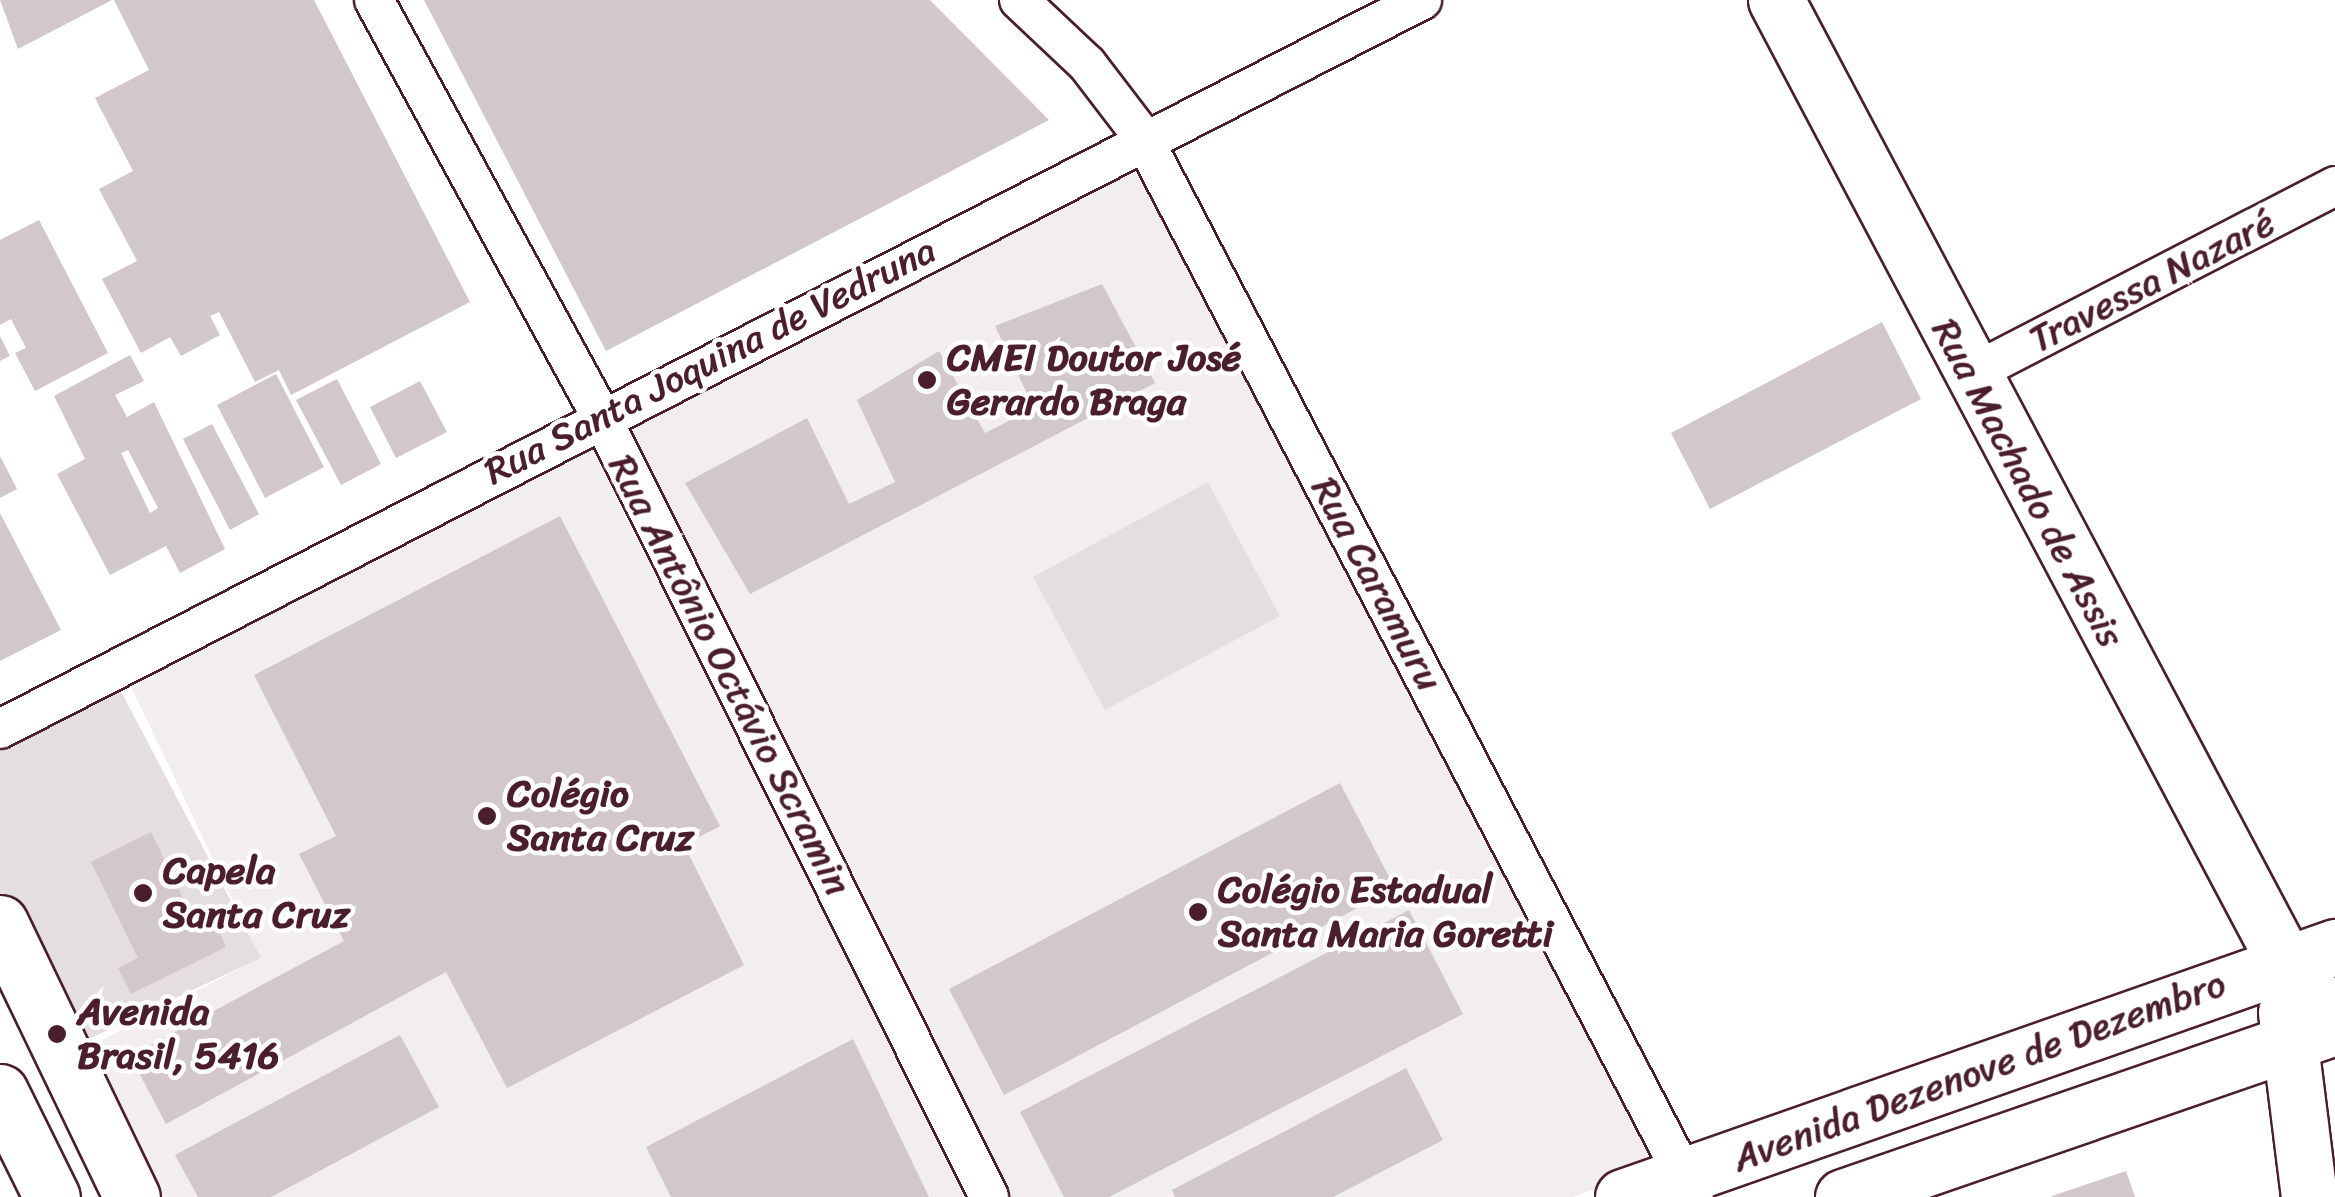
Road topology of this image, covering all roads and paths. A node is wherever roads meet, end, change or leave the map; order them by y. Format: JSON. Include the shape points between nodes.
{"nodes":[{"id":1,"x":374,"y":0,"type":"edge"},
{"id":2,"x":1019,"y":0,"type":"edge"},
{"id":3,"x":1422,"y":0,"type":"edge"},
{"id":4,"x":1776,"y":0,"type":"edge"},
{"id":5,"x":1142,"y":136,"type":"junction"},
{"id":6,"x":2335,"y":186,"type":"edge"},
{"id":7,"x":1969,"y":375,"type":"junction"},
{"id":8,"x":602,"y":418,"type":"junction"},
{"id":9,"x":0,"y":729,"type":"edge"},
{"id":10,"x":0,"y":922,"type":"edge"},
{"id":11,"x":2310,"y":954,"type":"edge"},
{"id":12,"x":2319,"y":1031,"type":"edge"},
{"id":13,"x":0,"y":1092,"type":"edge"},
{"id":14,"x":1690,"y":1186,"type":"edge"},
{"id":15,"x":52,"y":1197,"type":"edge"},
{"id":16,"x":132,"y":1197,"type":"edge"},
{"id":17,"x":989,"y":1197,"type":"edge"},
{"id":18,"x":1623,"y":1197,"type":"edge"},
{"id":19,"x":1843,"y":1197,"type":"edge"},
{"id":20,"x":2309,"y":1197,"type":"edge"}],
"edges":[{"from":1,"to":8,"type":"street","name":"Rua Antônio Octávio Scramin"},
{"from":2,"to":5,"type":"street","name":"Rua Caramuru"},
{"from":3,"to":5,"type":"street","name":"Rua Santa Joquina de Vedruna"},
{"from":4,"to":7,"type":"main road","name":"Rua Machado de Assis"},
{"from":5,"to":8,"type":"street","name":"Rua Santa Joquina de Vedruna"},
{"from":5,"to":14,"type":"street","name":"Rua Caramuru"},
{"from":6,"to":7,"type":"street","name":"Travessa Nazaré"},
{"from":7,"to":11,"type":"main road","name":"Rua Machado de Assis"},
{"from":8,"to":9,"type":"street","name":"Rua Santa Joquina de Vedruna"},
{"from":8,"to":17,"type":"street","name":"Rua Antônio Octávio Scramin"},
{"from":10,"to":16,"type":"main road"},
{"from":11,"to":12,"type":"main road"},
{"from":11,"to":14,"type":"main road","name":"Avenida Dezenove de Dezembro"},
{"from":12,"to":19,"type":"main road","name":"Avenida Dezenove de Dezembro"},
{"from":12,"to":20,"type":"main road"},
{"from":13,"to":15,"type":"main road"},
{"from":14,"to":18,"type":"main road","name":"Avenida Dezenove de Dezembro"}]}
